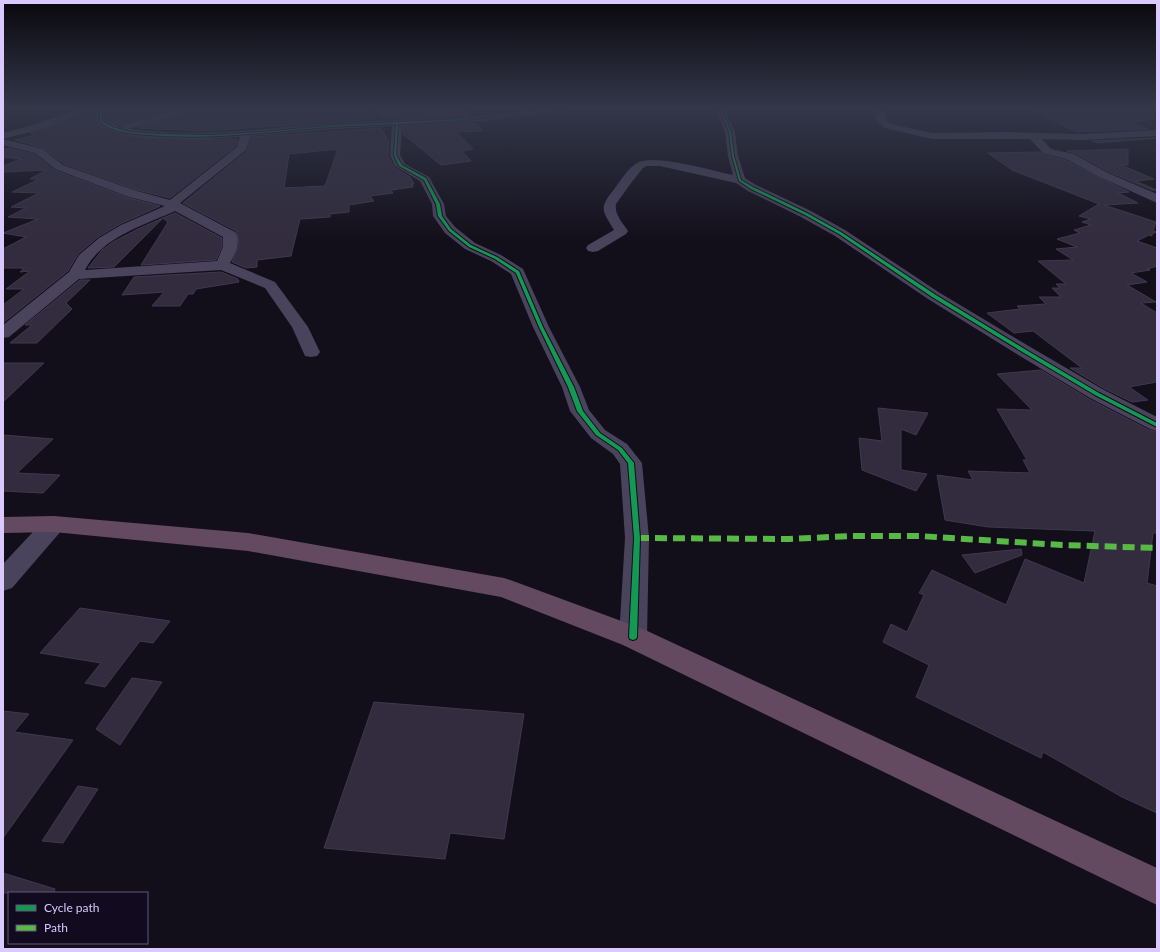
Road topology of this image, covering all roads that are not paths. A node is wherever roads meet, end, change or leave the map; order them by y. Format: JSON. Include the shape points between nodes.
{"nodes":[{"id":1,"x":41,"y":152,"type":"edge"},
{"id":2,"x":237,"y":152,"type":"edge"},
{"id":3,"x":395,"y":152,"type":"edge"},
{"id":4,"x":733,"y":152,"type":"edge"},
{"id":5,"x":1054,"y":152,"type":"edge"},
{"id":6,"x":740,"y":180,"type":"junction"},
{"id":7,"x":1157,"y":199,"type":"edge"},
{"id":8,"x":174,"y":205,"type":"junction"},
{"id":9,"x":593,"y":248,"type":"dead end"},
{"id":10,"x":222,"y":265,"type":"junction"},
{"id":11,"x":75,"y":275,"type":"junction"},
{"id":12,"x":3,"y":333,"type":"edge"},
{"id":13,"x":311,"y":352,"type":"dead end"},
{"id":14,"x":1157,"y":425,"type":"edge"},
{"id":15,"x":54,"y":524,"type":"junction"},
{"id":16,"x":3,"y":525,"type":"edge"},
{"id":17,"x":3,"y":581,"type":"edge"},
{"id":18,"x":633,"y":638,"type":"junction"},
{"id":19,"x":1157,"y":887,"type":"edge"}],
"edges":[{"from":1,"to":8,"type":"street","via":[[59,167],[134,194]]},
{"from":2,"to":8,"type":"street"},
{"from":3,"to":18,"type":"street","via":[[401,166],[425,179],[438,204],[440,216],[450,230],[470,246],[518,272],[580,411],[598,434],[620,449],[631,463],[637,538]]},
{"from":4,"to":6,"type":"street"},
{"from":5,"to":7,"type":"street","via":[[1070,156]]},
{"from":6,"to":9,"type":"street","via":[[660,163],[645,163],[612,199],[609,206],[611,215],[621,231]]},
{"from":6,"to":14,"type":"street","via":[[840,233],[934,296],[1026,352],[1097,394]]},
{"from":8,"to":10,"type":"street","via":[[230,235],[230,249]]},
{"from":8,"to":11,"type":"street","via":[[126,228],[104,242],[84,258]]},
{"from":10,"to":11,"type":"street"},
{"from":10,"to":13,"type":"street","via":[[270,285],[300,326]]},
{"from":11,"to":12,"type":"street"},
{"from":15,"to":16,"type":"highway"},
{"from":15,"to":17,"type":"street"},
{"from":15,"to":18,"type":"highway","via":[[248,542],[504,588]]},
{"from":18,"to":19,"type":"highway"}]}
